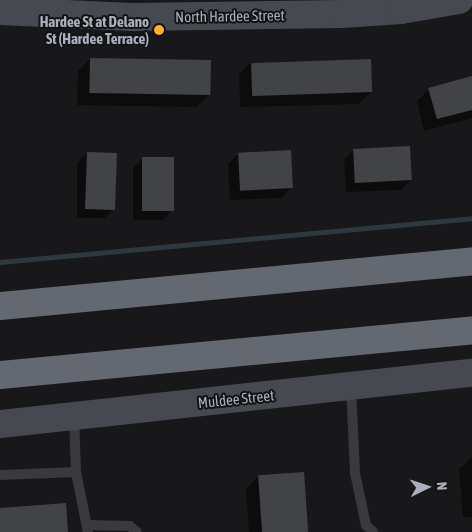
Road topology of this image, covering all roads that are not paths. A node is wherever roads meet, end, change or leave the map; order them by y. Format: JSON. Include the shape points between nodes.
{"nodes":[{"id":1,"x":459,"y":0,"type":"edge"},
{"id":2,"x":0,"y":11,"type":"edge"},
{"id":3,"x":472,"y":262,"type":"edge"},
{"id":4,"x":0,"y":306,"type":"edge"},
{"id":5,"x":472,"y":330,"type":"edge"},
{"id":6,"x":472,"y":374,"type":"edge"},
{"id":7,"x":0,"y":375,"type":"edge"},
{"id":8,"x":351,"y":386,"type":"junction"},
{"id":9,"x":74,"y":416,"type":"junction"},
{"id":10,"x":0,"y":424,"type":"edge"},
{"id":11,"x":76,"y":472,"type":"junction"},
{"id":12,"x":0,"y":475,"type":"edge"},
{"id":13,"x":88,"y":528,"type":"edge"},
{"id":14,"x":137,"y":532,"type":"edge"},
{"id":15,"x":373,"y":532,"type":"edge"}],
"edges":[{"from":1,"to":2,"type":"street","name":"North Hardee Street","via":[[401,10],[332,14],[133,17]]},
{"from":3,"to":4,"type":"highway"},
{"from":5,"to":7,"type":"highway"},
{"from":6,"to":8,"type":"street","name":"Muldee Street"},
{"from":8,"to":9,"type":"street","name":"Muldee Street"},
{"from":8,"to":15,"type":"lane","via":[[355,473],[366,525]]},
{"from":9,"to":10,"type":"street","name":"Muldee Street"},
{"from":9,"to":11,"type":"lane"},
{"from":11,"to":12,"type":"lane"},
{"from":11,"to":13,"type":"lane"},
{"from":13,"to":14,"type":"lane","via":[[130,526]]}]}
